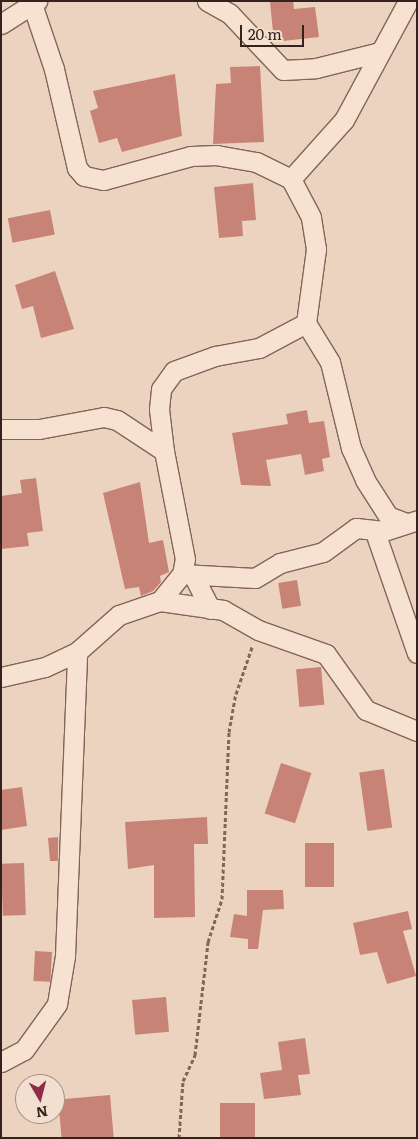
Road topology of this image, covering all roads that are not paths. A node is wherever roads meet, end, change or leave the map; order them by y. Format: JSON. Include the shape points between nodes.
{"nodes":[{"id":1,"x":207,"y":1,"type":"edge"},
{"id":2,"x":408,"y":1,"type":"edge"},
{"id":3,"x":34,"y":3,"type":"edge"},
{"id":4,"x":1,"y":24,"type":"edge"},
{"id":5,"x":380,"y":52,"type":"junction"},
{"id":6,"x":291,"y":179,"type":"junction"},
{"id":7,"x":306,"y":323,"type":"junction"},
{"id":8,"x":1,"y":429,"type":"edge"},
{"id":9,"x":164,"y":451,"type":"junction"},
{"id":10,"x":411,"y":522,"type":"edge"},
{"id":11,"x":375,"y":532,"type":"junction"},
{"id":12,"x":187,"y":574,"type":"junction"},
{"id":13,"x":160,"y":602,"type":"junction"},
{"id":14,"x":210,"y":609,"type":"junction"},
{"id":15,"x":77,"y":652,"type":"junction"},
{"id":16,"x":417,"y":653,"type":"edge"},
{"id":17,"x":1,"y":677,"type":"edge"},
{"id":18,"x":417,"y":731,"type":"edge"},
{"id":19,"x":1,"y":1062,"type":"edge"}],
"edges":[{"from":1,"to":5,"type":"street","via":[[230,14],[283,70],[316,68],[342,58]]},
{"from":2,"to":5,"type":"street"},
{"from":3,"to":4,"type":"street"},
{"from":3,"to":6,"type":"street","via":[[54,68],[77,168],[84,176],[103,180],[166,161],[217,155],[256,162]]},
{"from":5,"to":6,"type":"street","via":[[344,120]]},
{"from":6,"to":7,"type":"street","via":[[311,217],[316,249]]},
{"from":7,"to":9,"type":"street","via":[[260,348],[215,356],[166,378],[159,409]]},
{"from":7,"to":10,"type":"street","via":[[330,362],[351,448],[365,480],[388,516]]},
{"from":8,"to":9,"type":"street","via":[[39,429],[104,417],[117,420]]},
{"from":9,"to":12,"type":"street"},
{"from":10,"to":11,"type":"street"},
{"from":11,"to":12,"type":"street","via":[[356,528],[323,552],[280,563],[256,578]]},
{"from":11,"to":16,"type":"street"},
{"from":12,"to":13,"type":"street"},
{"from":12,"to":14,"type":"street"},
{"from":13,"to":14,"type":"street"},
{"from":13,"to":15,"type":"street","via":[[119,615]]},
{"from":14,"to":18,"type":"street","via":[[223,610],[258,630],[326,654],[366,710]]},
{"from":15,"to":17,"type":"street","via":[[45,667]]},
{"from":15,"to":19,"type":"street","via":[[65,956],[57,1004],[24,1050]]}]}
